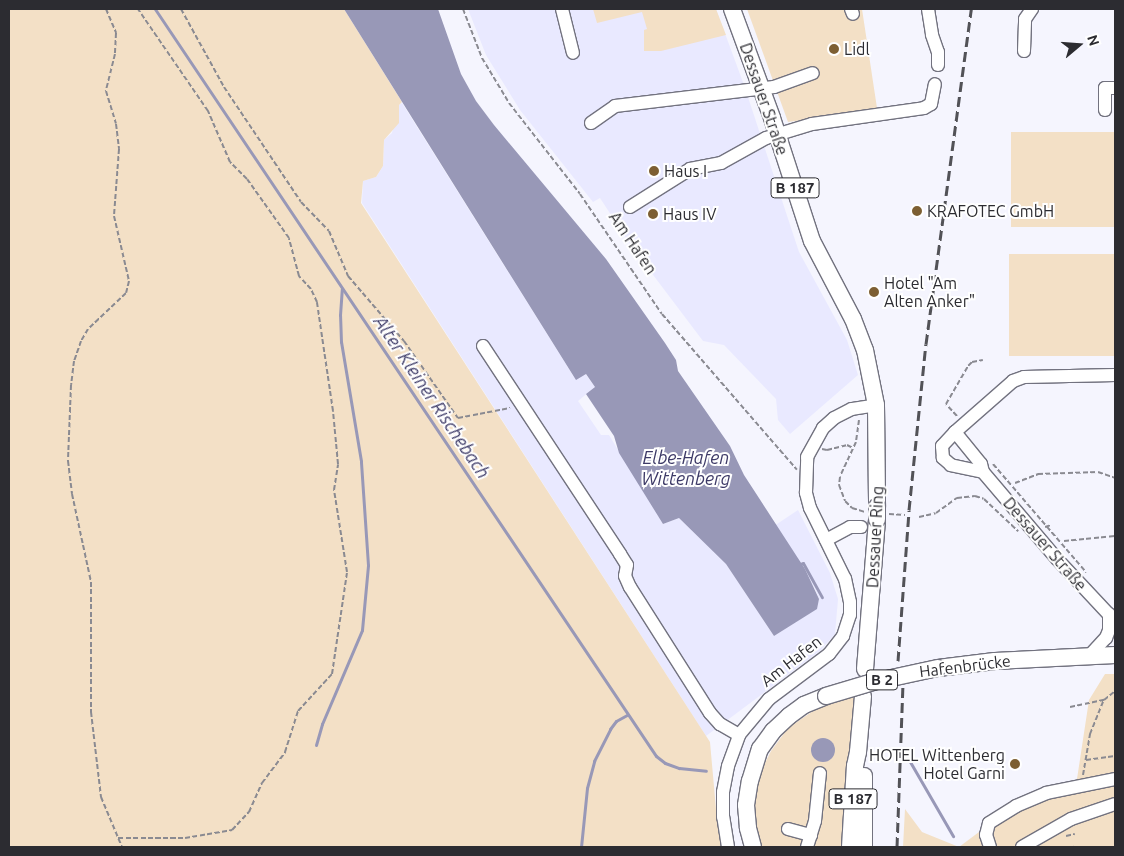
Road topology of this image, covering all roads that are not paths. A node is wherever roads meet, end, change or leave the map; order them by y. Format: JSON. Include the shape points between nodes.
{"nodes":[{"id":1,"x":562,"y":9,"type":"edge"},
{"id":2,"x":732,"y":9,"type":"edge"},
{"id":3,"x":928,"y":9,"type":"edge"},
{"id":4,"x":1032,"y":9,"type":"edge"},
{"id":5,"x":1024,"y":52,"type":"dead end"},
{"id":6,"x":573,"y":53,"type":"dead end"},
{"id":7,"x":938,"y":65,"type":"dead end"},
{"id":8,"x":813,"y":73,"type":"dead end"},
{"id":9,"x":935,"y":84,"type":"dead end"},
{"id":10,"x":762,"y":88,"type":"junction"},
{"id":11,"x":1115,"y":88,"type":"edge"},
{"id":12,"x":1105,"y":110,"type":"dead end"},
{"id":13,"x":591,"y":123,"type":"dead end"},
{"id":14,"x":778,"y":134,"type":"junction"},
{"id":15,"x":630,"y":207,"type":"dead end"},
{"id":16,"x":483,"y":346,"type":"dead end"},
{"id":17,"x":1115,"y":375,"type":"edge"},
{"id":18,"x":876,"y":405,"type":"junction"},
{"id":19,"x":959,"y":428,"type":"junction"},
{"id":20,"x":987,"y":467,"type":"junction"},
{"id":21,"x":861,"y":527,"type":"dead end"},
{"id":22,"x":826,"y":540,"type":"junction"},
{"id":23,"x":1112,"y":618,"type":"edge"},
{"id":24,"x":1115,"y":655,"type":"edge"},
{"id":25,"x":1089,"y":656,"type":"junction"},
{"id":26,"x":866,"y":668,"type":"dead end"},
{"id":27,"x":863,"y":696,"type":"dead end"},
{"id":28,"x":739,"y":735,"type":"junction"},
{"id":29,"x":858,"y":752,"type":"junction"},
{"id":30,"x":820,"y":774,"type":"dead end"},
{"id":31,"x":1115,"y":779,"type":"edge"},
{"id":32,"x":1115,"y":804,"type":"edge"},
{"id":33,"x":788,"y":829,"type":"dead end"},
{"id":34,"x":809,"y":841,"type":"edge"},
{"id":35,"x":728,"y":847,"type":"edge"},
{"id":36,"x":753,"y":847,"type":"edge"},
{"id":37,"x":850,"y":847,"type":"edge"},
{"id":38,"x":864,"y":847,"type":"edge"},
{"id":39,"x":990,"y":847,"type":"edge"},
{"id":40,"x":1022,"y":847,"type":"edge"}],
"edges":[{"from":1,"to":6,"type":"street"},
{"from":2,"to":10,"type":"main road","name":"Dessauer Straße","number":"B 187"},
{"from":3,"to":7,"type":"street"},
{"from":4,"to":5,"type":"street","via":[[1025,19]]},
{"from":8,"to":10,"type":"street"},
{"from":9,"to":14,"type":"street","via":[[932,104],[924,108],[812,124]]},
{"from":10,"to":13,"type":"street","via":[[616,106]]},
{"from":10,"to":14,"type":"main road","name":"Dessauer Straße","number":"B 187"},
{"from":11,"to":12,"type":"street","via":[[1105,88]]},
{"from":14,"to":15,"type":"street","via":[[760,140],[721,164],[690,169]]},
{"from":14,"to":18,"type":"main road","name":"Dessauer Straße","number":"B 187","via":[[812,241],[858,328]]},
{"from":16,"to":28,"type":"street","via":[[627,565],[625,576],[630,588],[710,713],[720,724]]},
{"from":17,"to":19,"type":"street","via":[[1024,377],[1013,381]]},
{"from":18,"to":22,"type":"street","name":"Am Hafen","via":[[840,414],[824,428],[807,457],[805,471],[810,508]]},
{"from":18,"to":26,"type":"main road","name":"Dessauer Ring","number":"B 187","via":[[878,513]]},
{"from":19,"to":20,"type":"street","name":"Dessauer Straße","via":[[981,464]]},
{"from":19,"to":20,"type":"street","via":[[942,446],[943,458],[951,465]]},
{"from":20,"to":23,"type":"street","name":"Dessauer Straße"},
{"from":21,"to":22,"type":"street","via":[[850,527]]},
{"from":22,"to":28,"type":"street","name":"Am Hafen","via":[[848,590],[847,626],[829,654],[769,698]]},
{"from":23,"to":25,"type":"street","name":"Dessauer Straße","via":[[1106,638]]},
{"from":24,"to":25,"type":"main road","name":"Hafenbrücke","number":"B 2"},
{"from":25,"to":36,"type":"main road","name":"Hafenbrücke","number":"B 2","bridge":true,"via":[[938,668],[873,682],[804,705],[773,731],[760,749],[746,804]]},
{"from":27,"to":29,"type":"main road","number":"B 187"},
{"from":28,"to":35,"type":"street","name":"Am Hafen","via":[[723,792]]},
{"from":29,"to":37,"type":"main road","number":"B 187"},
{"from":29,"to":38,"type":"main road","number":"B 187","via":[[864,769]]},
{"from":30,"to":34,"type":"street"},
{"from":31,"to":39,"type":"street","via":[[1086,782],[1046,793],[993,820],[986,835]]},
{"from":32,"to":40,"type":"street","via":[[1071,819]]},
{"from":33,"to":34,"type":"street"}]}
